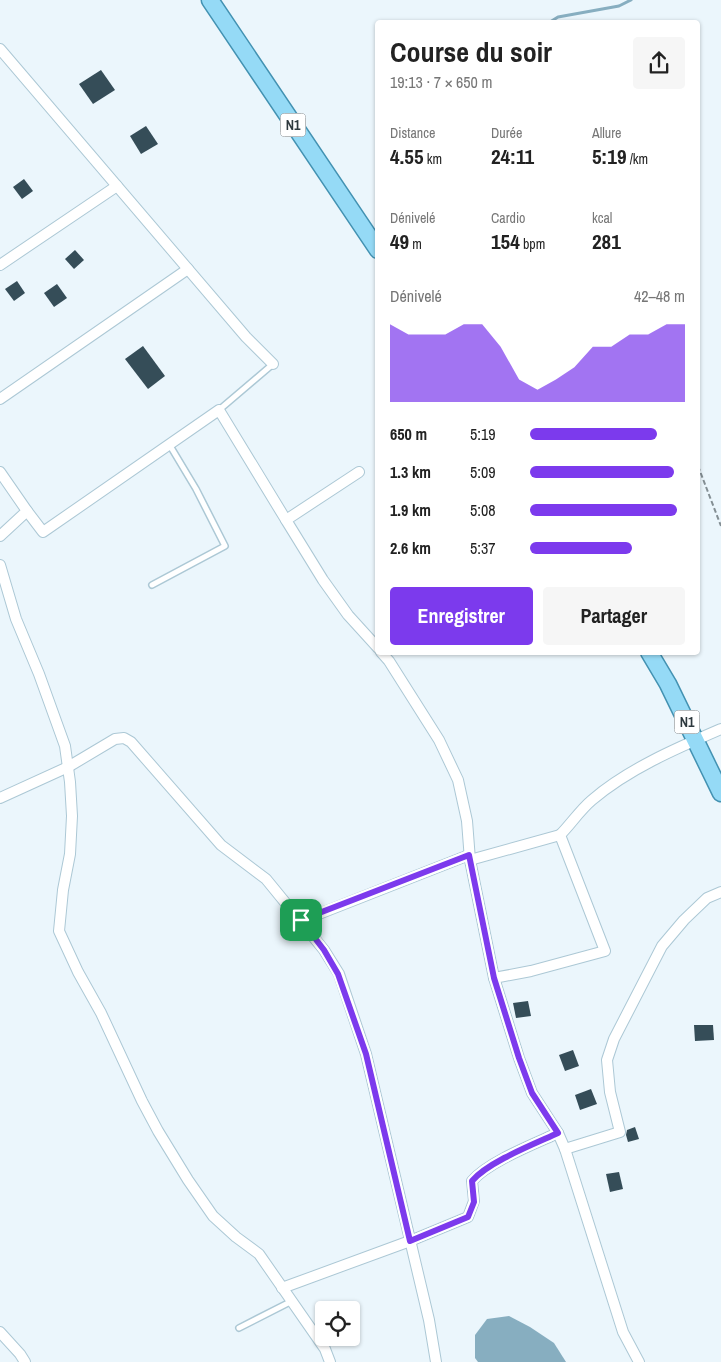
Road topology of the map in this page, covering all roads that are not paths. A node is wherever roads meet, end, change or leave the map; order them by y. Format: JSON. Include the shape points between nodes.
{"nodes":[{"id":1,"x":210,"y":0,"type":"edge"},
{"id":2,"x":219,"y":0,"type":"edge"},
{"id":3,"x":0,"y":49,"type":"edge"},
{"id":4,"x":117,"y":186,"type":"junction"},
{"id":5,"x":374,"y":232,"type":"edge"},
{"id":6,"x":0,"y":265,"type":"edge"},
{"id":7,"x":188,"y":269,"type":"junction"},
{"id":8,"x":272,"y":364,"type":"joint"},
{"id":9,"x":0,"y":400,"type":"edge"},
{"id":10,"x":219,"y":410,"type":"junction"},
{"id":11,"x":169,"y":444,"type":"junction"},
{"id":12,"x":0,"y":472,"type":"edge"},
{"id":13,"x":360,"y":472,"type":"dead end"},
{"id":14,"x":27,"y":510,"type":"junction"},
{"id":15,"x":286,"y":520,"type":"junction"},
{"id":16,"x":0,"y":536,"type":"edge"},
{"id":17,"x":0,"y":564,"type":"edge"},
{"id":18,"x":152,"y":585,"type":"dead end"},
{"id":19,"x":375,"y":645,"type":"edge"},
{"id":20,"x":383,"y":655,"type":"edge"},
{"id":21,"x":651,"y":655,"type":"edge"},
{"id":22,"x":660,"y":655,"type":"edge"},
{"id":23,"x":721,"y":730,"type":"edge"},
{"id":24,"x":700,"y":738,"type":"junction"},
{"id":25,"x":68,"y":767,"type":"junction"},
{"id":26,"x":721,"y":769,"type":"edge"},
{"id":27,"x":721,"y":793,"type":"edge"},
{"id":28,"x":0,"y":798,"type":"edge"},
{"id":29,"x":560,"y":835,"type":"junction"},
{"id":30,"x":469,"y":858,"type":"junction"},
{"id":31,"x":721,"y":892,"type":"edge"},
{"id":32,"x":301,"y":920,"type":"junction"},
{"id":33,"x":494,"y":978,"type":"junction"},
{"id":34,"x":558,"y":1133,"type":"junction"},
{"id":35,"x":565,"y":1149,"type":"junction"},
{"id":36,"x":410,"y":1241,"type":"junction"},
{"id":37,"x":282,"y":1288,"type":"junction"},
{"id":38,"x":292,"y":1301,"type":"junction"},
{"id":39,"x":240,"y":1328,"type":"dead end"},
{"id":40,"x":0,"y":1332,"type":"edge"},
{"id":41,"x":25,"y":1362,"type":"edge"},
{"id":42,"x":330,"y":1362,"type":"edge"},
{"id":43,"x":436,"y":1362,"type":"edge"},
{"id":44,"x":639,"y":1362,"type":"edge"}],
"edges":[{"from":1,"to":5,"type":"main road","number":"N1"},
{"from":2,"to":5,"type":"main road","number":"N1"},
{"from":3,"to":4,"type":"street"},
{"from":4,"to":6,"type":"street"},
{"from":4,"to":7,"type":"street"},
{"from":7,"to":8,"type":"street"},
{"from":7,"to":9,"type":"street"},
{"from":8,"to":10,"type":"lane"},
{"from":10,"to":11,"type":"street"},
{"from":10,"to":15,"type":"street"},
{"from":11,"to":14,"type":"street","via":[[43,532]]},
{"from":11,"to":18,"type":"lane","via":[[225,546]]},
{"from":12,"to":14,"type":"street"},
{"from":13,"to":15,"type":"street"},
{"from":14,"to":16,"type":"street"},
{"from":15,"to":19,"type":"street","via":[[323,580]]},
{"from":17,"to":25,"type":"street","via":[[16,619],[65,746]]},
{"from":20,"to":30,"type":"street","via":[[439,740],[458,780],[467,821]]},
{"from":21,"to":24,"type":"main road","number":"N1"},
{"from":22,"to":24,"type":"main road","number":"N1","via":[[675,680]]},
{"from":23,"to":24,"type":"street"},
{"from":24,"to":26,"type":"main road","number":"N1"},
{"from":24,"to":27,"type":"main road","number":"N1"},
{"from":24,"to":29,"type":"street","via":[[631,772],[591,801]]},
{"from":25,"to":28,"type":"street"},
{"from":25,"to":32,"type":"street","via":[[115,739],[124,738],[131,742],[221,845],[266,879]]},
{"from":25,"to":37,"type":"street","via":[[72,816],[70,854],[59,931],[146,1109],[188,1180],[213,1216],[259,1254]]},
{"from":29,"to":30,"type":"street"},
{"from":29,"to":33,"type":"street","via":[[605,951]]},
{"from":30,"to":32,"type":"street"},
{"from":30,"to":33,"type":"street"},
{"from":31,"to":35,"type":"street","via":[[707,898],[662,946],[614,1039],[608,1068],[620,1132]]},
{"from":32,"to":36,"type":"street","via":[[338,974],[366,1054]]},
{"from":33,"to":34,"type":"street","via":[[532,1093]]},
{"from":34,"to":35,"type":"street"},
{"from":34,"to":36,"type":"street","via":[[479,1173],[472,1181],[474,1202],[468,1217]]},
{"from":35,"to":44,"type":"street","via":[[623,1332]]},
{"from":36,"to":37,"type":"street"},
{"from":36,"to":43,"type":"street"},
{"from":37,"to":38,"type":"street"},
{"from":38,"to":39,"type":"lane"},
{"from":38,"to":42,"type":"street","via":[[325,1349]]},
{"from":40,"to":41,"type":"street"}]}
